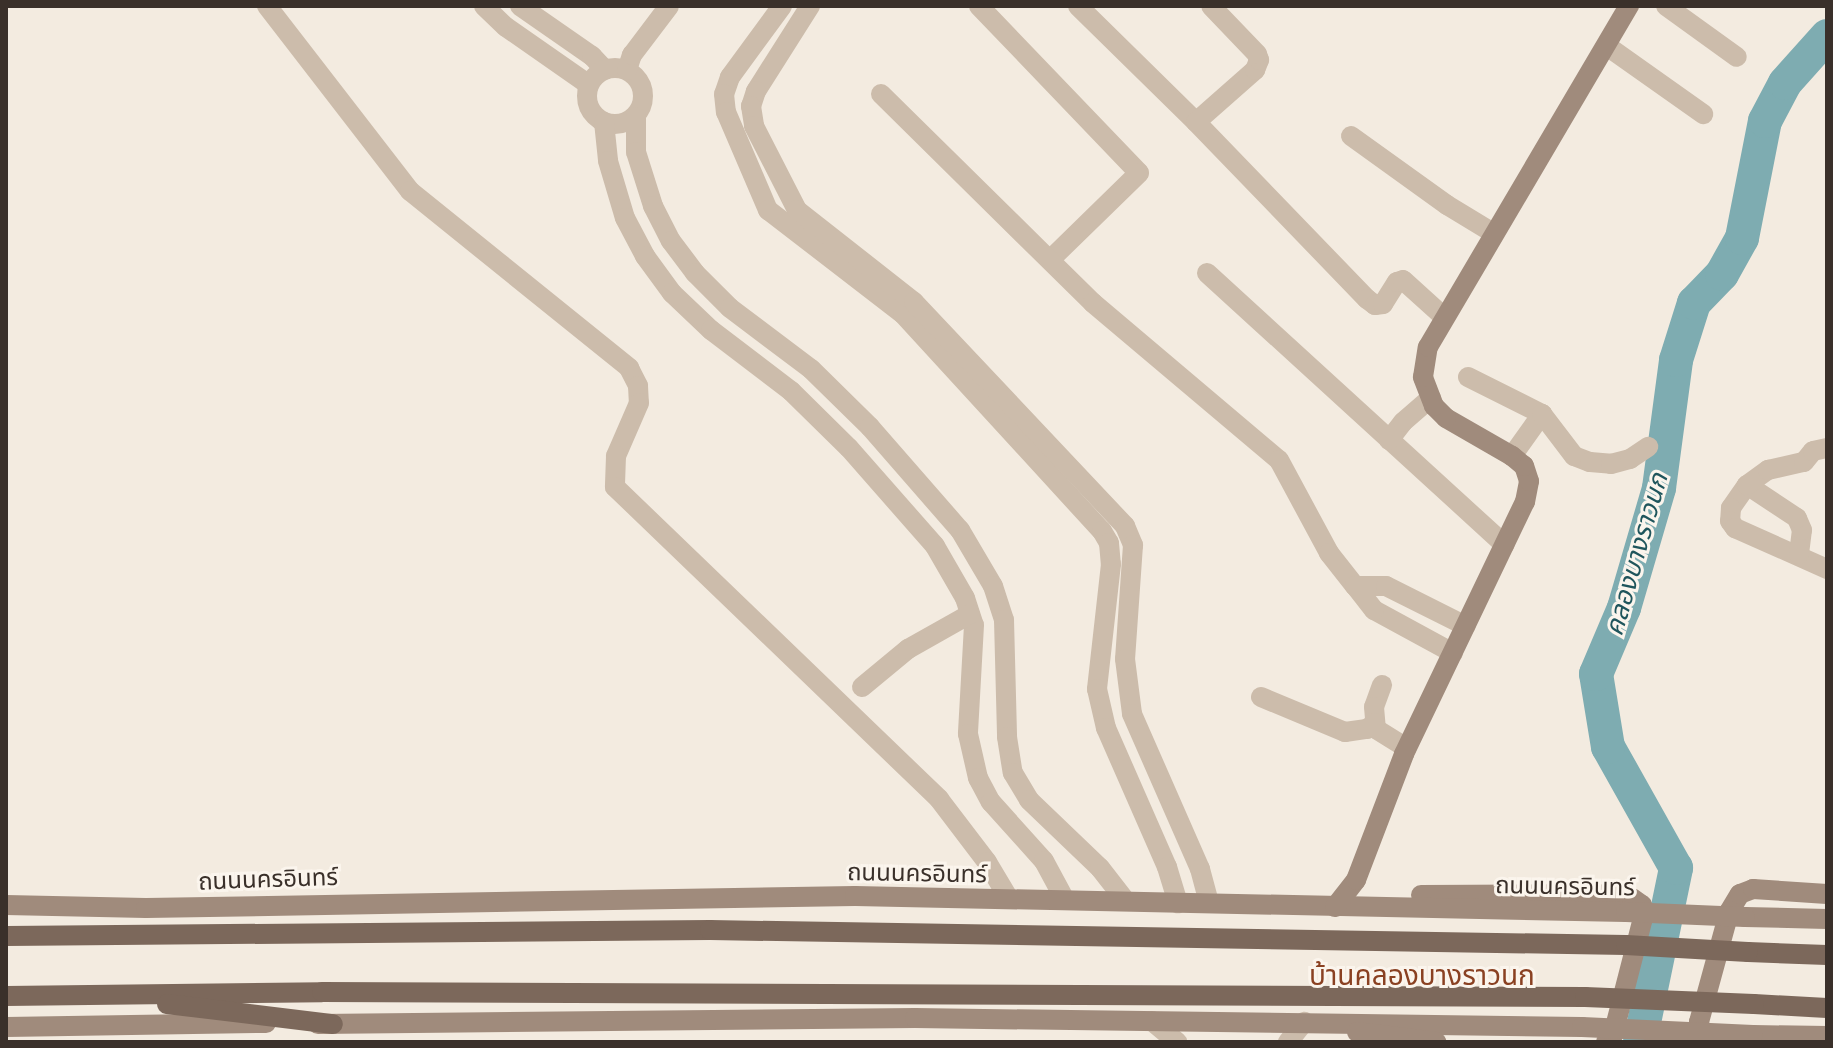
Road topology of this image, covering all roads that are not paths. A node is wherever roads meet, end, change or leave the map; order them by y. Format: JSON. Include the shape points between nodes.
{"nodes":[{"id":1,"x":267,"y":6,"type":"edge"},
{"id":2,"x":484,"y":6,"type":"edge"},
{"id":3,"x":520,"y":6,"type":"edge"},
{"id":4,"x":669,"y":6,"type":"edge"},
{"id":5,"x":782,"y":6,"type":"edge"},
{"id":6,"x":810,"y":6,"type":"edge"},
{"id":7,"x":979,"y":6,"type":"edge"},
{"id":8,"x":1078,"y":6,"type":"edge"},
{"id":9,"x":1211,"y":6,"type":"edge"},
{"id":10,"x":1629,"y":6,"type":"edge"},
{"id":11,"x":1666,"y":6,"type":"edge"},
{"id":12,"x":766,"y":27,"type":"junction"},
{"id":13,"x":784,"y":43,"type":"junction"},
{"id":14,"x":1607,"y":46,"type":"junction"},
{"id":15,"x":1737,"y":57,"type":"dead end"},
{"id":16,"x":605,"y":70,"type":"junction"},
{"id":17,"x":627,"y":70,"type":"junction"},
{"id":18,"x":589,"y":85,"type":"junction"},
{"id":19,"x":881,"y":94,"type":"dead end"},
{"id":20,"x":1703,"y":114,"type":"dead end"},
{"id":21,"x":636,"y":117,"type":"junction"},
{"id":22,"x":604,"y":122,"type":"junction"},
{"id":23,"x":1196,"y":122,"type":"junction"},
{"id":24,"x":1351,"y":136,"type":"dead end"},
{"id":25,"x":1493,"y":233,"type":"junction"},
{"id":26,"x":1050,"y":260,"type":"junction"},
{"id":27,"x":862,"y":269,"type":"junction"},
{"id":28,"x":695,"y":273,"type":"junction"},
{"id":29,"x":1207,"y":273,"type":"dead end"},
{"id":30,"x":672,"y":293,"type":"junction"},
{"id":31,"x":1444,"y":317,"type":"junction"},
{"id":32,"x":1468,"y":377,"type":"dead end"},
{"id":33,"x":1431,"y":398,"type":"junction"},
{"id":34,"x":1542,"y":414,"type":"junction"},
{"id":35,"x":1389,"y":440,"type":"junction"},
{"id":36,"x":1648,"y":447,"type":"dead end"},
{"id":37,"x":1827,"y":448,"type":"edge"},
{"id":38,"x":1512,"y":456,"type":"junction"},
{"id":39,"x":1747,"y":485,"type":"junction"},
{"id":40,"x":1088,"y":499,"type":"junction"},
{"id":41,"x":940,"y":504,"type":"junction"},
{"id":42,"x":917,"y":523,"type":"junction"},
{"id":43,"x":1505,"y":545,"type":"junction"},
{"id":44,"x":1799,"y":554,"type":"junction"},
{"id":45,"x":1827,"y":569,"type":"edge"},
{"id":46,"x":1355,"y":586,"type":"junction"},
{"id":47,"x":970,"y":614,"type":"junction"},
{"id":48,"x":1466,"y":626,"type":"junction"},
{"id":49,"x":1453,"y":653,"type":"junction"},
{"id":50,"x":974,"y":675,"type":"junction"},
{"id":51,"x":1008,"y":675,"type":"junction"},
{"id":52,"x":1382,"y":685,"type":"dead end"},
{"id":53,"x":862,"y":687,"type":"dead end"},
{"id":54,"x":1261,"y":697,"type":"dead end"},
{"id":55,"x":1375,"y":723,"type":"junction"},
{"id":56,"x":1143,"y":739,"type":"junction"},
{"id":57,"x":1407,"y":748,"type":"junction"},
{"id":58,"x":1116,"y":750,"type":"junction"},
{"id":59,"x":1047,"y":817,"type":"junction"},
{"id":60,"x":1021,"y":834,"type":"junction"},
{"id":61,"x":1827,"y":894,"type":"edge"},
{"id":62,"x":1009,"y":899,"type":"junction"},
{"id":63,"x":1065,"y":900,"type":"junction"},
{"id":64,"x":1125,"y":900,"type":"junction"},
{"id":65,"x":1209,"y":902,"type":"junction"},
{"id":66,"x":1178,"y":903,"type":"junction"},
{"id":67,"x":6,"y":905,"type":"edge"},
{"id":68,"x":1335,"y":907,"type":"junction"},
{"id":69,"x":1365,"y":907,"type":"junction"},
{"id":70,"x":1827,"y":919,"type":"edge"},
{"id":71,"x":6,"y":936,"type":"edge"},
{"id":72,"x":1827,"y":955,"type":"edge"},
{"id":73,"x":89,"y":994,"type":"junction"},
{"id":74,"x":6,"y":996,"type":"edge"},
{"id":75,"x":1827,"y":1008,"type":"edge"},
{"id":76,"x":1152,"y":1021,"type":"junction"},
{"id":77,"x":1309,"y":1022,"type":"junction"},
{"id":78,"x":333,"y":1024,"type":"junction"},
{"id":79,"x":6,"y":1027,"type":"edge"},
{"id":80,"x":1827,"y":1036,"type":"edge"},
{"id":81,"x":1383,"y":1040,"type":"edge"},
{"id":82,"x":1177,"y":1042,"type":"edge"},
{"id":83,"x":1288,"y":1042,"type":"edge"},
{"id":84,"x":1436,"y":1042,"type":"edge"},
{"id":85,"x":1606,"y":1042,"type":"edge"},
{"id":86,"x":1708,"y":1042,"type":"edge"}],
"edges":[{"from":1,"to":62,"type":"street","via":[[410,191],[629,368],[639,403],[616,456],[615,487],[939,799]]},
{"from":2,"to":18,"type":"street"},
{"from":3,"to":16,"type":"street"},
{"from":4,"to":17,"type":"street","via":[[632,55]]},
{"from":5,"to":12,"type":"street"},
{"from":6,"to":13,"type":"street"},
{"from":7,"to":26,"type":"street","via":[[1139,173]]},
{"from":8,"to":23,"type":"street"},
{"from":9,"to":23,"type":"street","via":[[1259,60],[1255,70]]},
{"from":10,"to":14,"type":"main road"},
{"from":11,"to":15,"type":"street"},
{"from":12,"to":13,"type":"street"},
{"from":12,"to":27,"type":"street","via":[[730,77],[724,94],[726,112],[768,210]]},
{"from":13,"to":27,"type":"street","via":[[751,106],[754,126],[797,210]]},
{"from":14,"to":20,"type":"street"},
{"from":14,"to":25,"type":"main road"},
{"from":16,"to":17,"type":"street"},
{"from":16,"to":18,"type":"street"},
{"from":17,"to":21,"type":"street","via":[[644,96]]},
{"from":18,"to":22,"type":"street","via":[[589,107]]},
{"from":19,"to":26,"type":"street"},
{"from":21,"to":22,"type":"street","via":[[615,125]]},
{"from":21,"to":28,"type":"street","via":[[636,152],[653,206]]},
{"from":22,"to":30,"type":"street","via":[[608,161],[625,218]]},
{"from":23,"to":31,"type":"street","via":[[1375,305],[1383,304],[1403,280]]},
{"from":24,"to":25,"type":"street"},
{"from":25,"to":31,"type":"main road"},
{"from":26,"to":46,"type":"street","via":[[1093,303],[1279,460],[1329,553]]},
{"from":27,"to":40,"type":"street"},
{"from":28,"to":30,"type":"street"},
{"from":28,"to":41,"type":"street","via":[[730,308],[811,369]]},
{"from":29,"to":35,"type":"street"},
{"from":30,"to":42,"type":"street","via":[[791,391]]},
{"from":31,"to":33,"type":"main road","via":[[1428,347],[1423,377]]},
{"from":32,"to":34,"type":"street"},
{"from":33,"to":35,"type":"street"},
{"from":33,"to":38,"type":"main road","via":[[1446,418]]},
{"from":34,"to":36,"type":"street","via":[[1574,456],[1590,462],[1611,464]]},
{"from":34,"to":38,"type":"street"},
{"from":35,"to":43,"type":"street"},
{"from":37,"to":39,"type":"street","via":[[1813,451],[1804,462],[1768,470]]},
{"from":38,"to":43,"type":"main road","via":[[1524,466],[1529,481]]},
{"from":39,"to":44,"type":"street","via":[[1797,518],[1802,530]]},
{"from":39,"to":44,"type":"street","via":[[1731,508],[1735,528]]},
{"from":40,"to":56,"type":"street","via":[[1125,526],[1133,545],[1125,659],[1132,714]]},
{"from":40,"to":58,"type":"street","via":[[1109,543],[1097,689]]},
{"from":41,"to":42,"type":"street"},
{"from":41,"to":51,"type":"street","via":[[993,586],[1004,620]]},
{"from":42,"to":47,"type":"street"},
{"from":43,"to":48,"type":"main road"},
{"from":44,"to":45,"type":"street"},
{"from":46,"to":48,"type":"street","via":[[1386,586]]},
{"from":46,"to":49,"type":"street","via":[[1374,610]]},
{"from":47,"to":50,"type":"street"},
{"from":47,"to":53,"type":"street","via":[[908,649]]},
{"from":48,"to":49,"type":"main road"},
{"from":49,"to":57,"type":"main road"},
{"from":50,"to":51,"type":"street"},
{"from":50,"to":60,"type":"street","via":[[968,709],[971,754],[991,802]]},
{"from":51,"to":59,"type":"street","via":[[1007,737],[1013,773]]},
{"from":52,"to":55,"type":"street"},
{"from":54,"to":55,"type":"street","via":[[1345,732]]},
{"from":55,"to":57,"type":"street","via":[[1376,729]]},
{"from":56,"to":58,"type":"street"},
{"from":56,"to":65,"type":"street","via":[[1200,869]]},
{"from":57,"to":68,"type":"main road","via":[[1356,880]]},
{"from":58,"to":66,"type":"street"},
{"from":59,"to":60,"type":"street"},
{"from":59,"to":64,"type":"street"},
{"from":60,"to":63,"type":"street","via":[[1056,879]]},
{"from":61,"to":86,"type":"main road","via":[[1753,889],[1740,894],[1729,912],[1699,1022]]},
{"from":62,"to":63,"type":"main road","name":"ถนนนครอินทร์"},
{"from":62,"to":67,"type":"main road","name":"ถนนนครอินทร์"},
{"from":63,"to":64,"type":"main road","name":"ถนนนครอินทร์"},
{"from":64,"to":66,"type":"main road","name":"ถนนนครอินทร์"},
{"from":65,"to":66,"type":"main road","name":"ถนนนครอินทร์"},
{"from":65,"to":68,"type":"main road","name":"ถนนนครอินทร์"},
{"from":68,"to":69,"type":"main road","name":"ถนนนครอินทร์"},
{"from":69,"to":70,"type":"main road","name":"ถนนนครอินทร์","bridge":true},
{"from":69,"to":85,"type":"main road","via":[[1402,896],[1632,898],[1644,914],[1613,1035]]},
{"from":71,"to":72,"type":"main road","bridge":true,"via":[[710,930],[1626,945]]},
{"from":73,"to":74,"type":"main road"},
{"from":73,"to":75,"type":"main road","bridge":true,"via":[[1585,997]]},
{"from":73,"to":78,"type":"main road"},
{"from":76,"to":77,"type":"main road"},
{"from":76,"to":78,"type":"main road","via":[[861,1018]]},
{"from":76,"to":82,"type":"street"},
{"from":77,"to":80,"type":"main road","bridge":true},
{"from":77,"to":81,"type":"main road"},
{"from":77,"to":83,"type":"street"},
{"from":78,"to":79,"type":"main road"},
{"from":81,"to":84,"type":"main road"}]}
